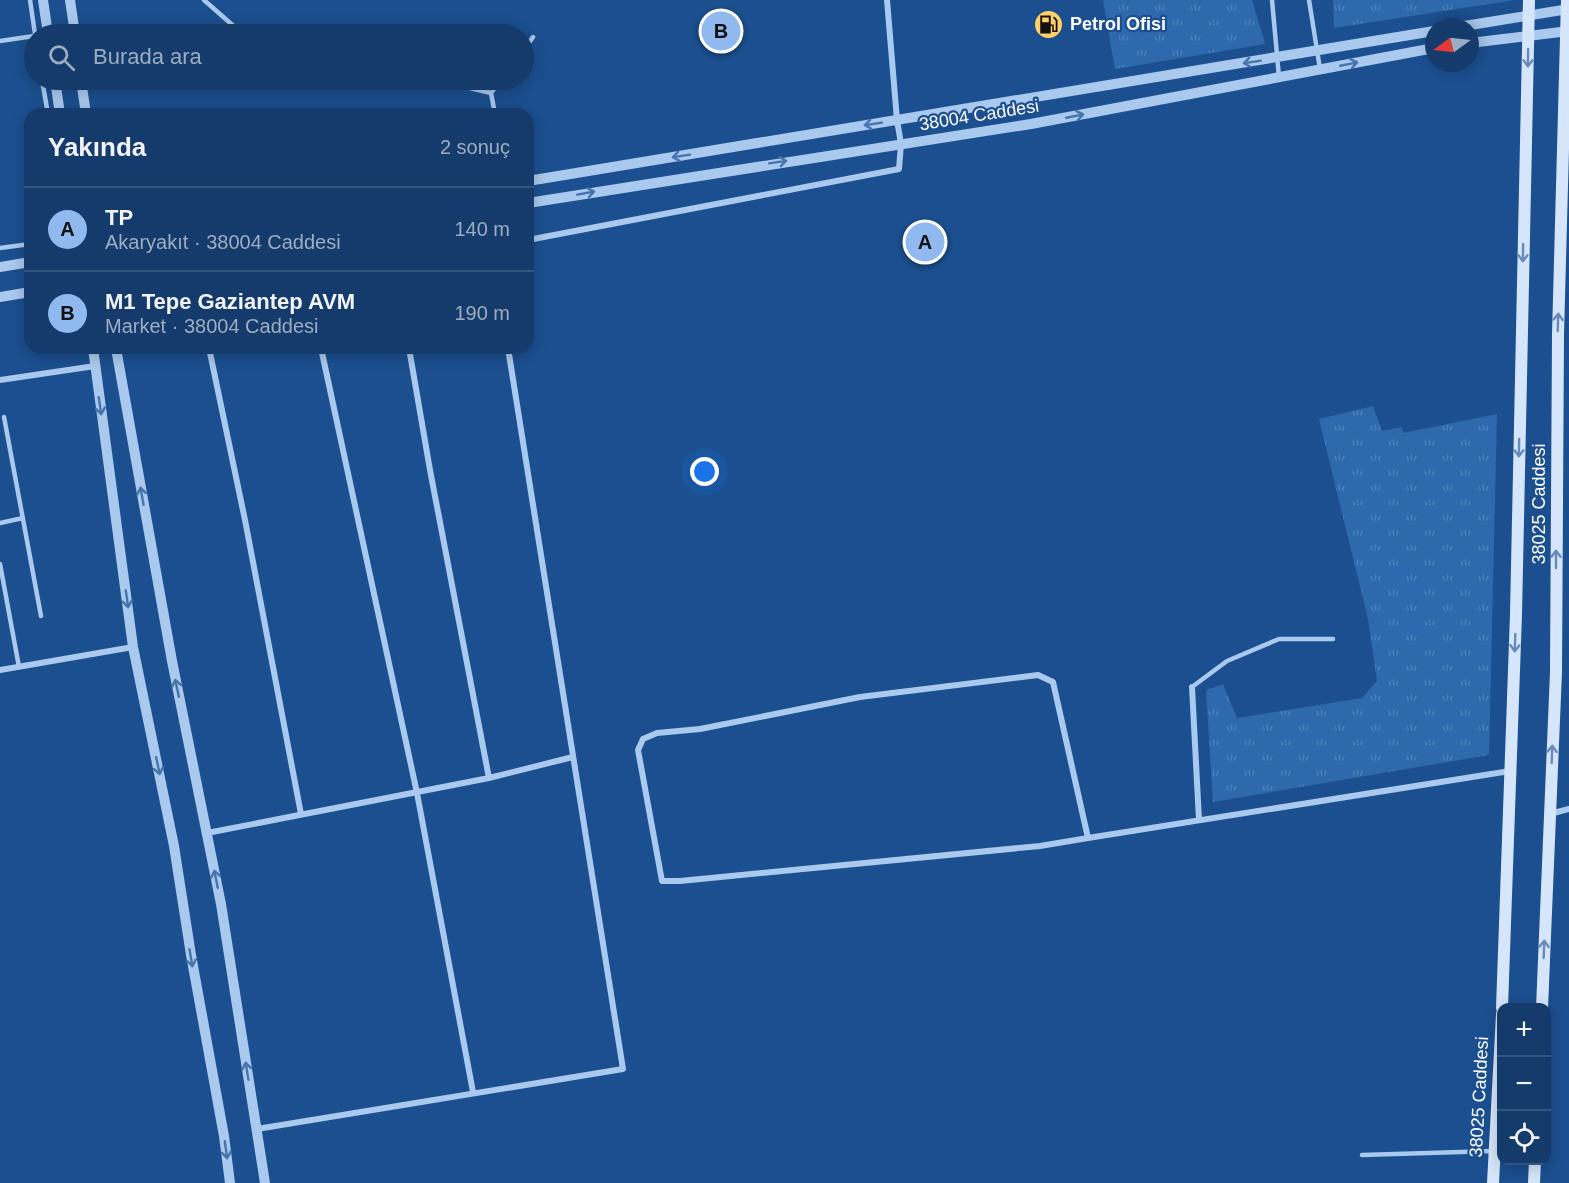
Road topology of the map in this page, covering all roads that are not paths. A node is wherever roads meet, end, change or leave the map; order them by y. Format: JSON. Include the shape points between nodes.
{"nodes":[{"id":1,"x":30,"y":0,"type":"edge"},
{"id":2,"x":44,"y":0,"type":"edge"},
{"id":3,"x":69,"y":0,"type":"edge"},
{"id":4,"x":204,"y":0,"type":"edge"},
{"id":5,"x":887,"y":0,"type":"edge"},
{"id":6,"x":1272,"y":0,"type":"edge"},
{"id":7,"x":1309,"y":0,"type":"edge"},
{"id":8,"x":1529,"y":0,"type":"edge"},
{"id":9,"x":1568,"y":6,"type":"edge"},
{"id":10,"x":1529,"y":15,"type":"junction"},
{"id":11,"x":1479,"y":23,"type":"edge"},
{"id":12,"x":33,"y":24,"type":"edge"},
{"id":13,"x":47,"y":24,"type":"edge"},
{"id":14,"x":73,"y":24,"type":"edge"},
{"id":15,"x":231,"y":24,"type":"edge"},
{"id":16,"x":1568,"y":31,"type":"edge"},
{"id":17,"x":1425,"y":33,"type":"edge"},
{"id":18,"x":1529,"y":35,"type":"junction"},
{"id":19,"x":24,"y":37,"type":"edge"},
{"id":20,"x":0,"y":41,"type":"edge"},
{"id":21,"x":1479,"y":42,"type":"edge"},
{"id":22,"x":1425,"y":50,"type":"edge"},
{"id":23,"x":1316,"y":51,"type":"junction"},
{"id":24,"x":1278,"y":58,"type":"junction"},
{"id":25,"x":1320,"y":69,"type":"junction"},
{"id":26,"x":1279,"y":77,"type":"junction"},
{"id":27,"x":44,"y":90,"type":"edge"},
{"id":28,"x":56,"y":90,"type":"edge"},
{"id":29,"x":82,"y":90,"type":"edge"},
{"id":30,"x":478,"y":90,"type":"edge"},
{"id":31,"x":493,"y":90,"type":"edge"},
{"id":32,"x":490,"y":93,"type":"junction"},
{"id":33,"x":47,"y":108,"type":"edge"},
{"id":34,"x":59,"y":108,"type":"edge"},
{"id":35,"x":85,"y":108,"type":"edge"},
{"id":36,"x":494,"y":108,"type":"edge"},
{"id":37,"x":1569,"y":114,"type":"edge"},
{"id":38,"x":897,"y":120,"type":"junction"},
{"id":39,"x":1564,"y":128,"type":"junction"},
{"id":40,"x":902,"y":144,"type":"junction"},
{"id":41,"x":1566,"y":174,"type":"edge"},
{"id":42,"x":534,"y":180,"type":"edge"},
{"id":43,"x":534,"y":202,"type":"edge"},
{"id":44,"x":534,"y":239,"type":"edge"},
{"id":45,"x":24,"y":245,"type":"edge"},
{"id":46,"x":0,"y":248,"type":"edge"},
{"id":47,"x":24,"y":263,"type":"edge"},
{"id":48,"x":0,"y":267,"type":"edge"},
{"id":49,"x":24,"y":293,"type":"edge"},
{"id":50,"x":0,"y":297,"type":"edge"},
{"id":51,"x":1563,"y":351,"type":"edge"},
{"id":52,"x":94,"y":354,"type":"edge"},
{"id":53,"x":118,"y":354,"type":"edge"},
{"id":54,"x":210,"y":354,"type":"edge"},
{"id":55,"x":322,"y":354,"type":"edge"},
{"id":56,"x":410,"y":354,"type":"edge"},
{"id":57,"x":509,"y":354,"type":"edge"},
{"id":58,"x":95,"y":366,"type":"junction"},
{"id":59,"x":0,"y":380,"type":"edge"},
{"id":60,"x":3,"y":417,"type":"dead end"},
{"id":61,"x":22,"y":518,"type":"junction"},
{"id":62,"x":0,"y":523,"type":"edge"},
{"id":63,"x":0,"y":564,"type":"edge"},
{"id":64,"x":41,"y":616,"type":"dead end"},
{"id":65,"x":1333,"y":639,"type":"dead end"},
{"id":66,"x":133,"y":647,"type":"junction"},
{"id":67,"x":19,"y":667,"type":"junction"},
{"id":68,"x":0,"y":670,"type":"edge"},
{"id":69,"x":1192,"y":687,"type":"joint"},
{"id":70,"x":573,"y":757,"type":"junction"},
{"id":71,"x":1510,"y":771,"type":"junction"},
{"id":72,"x":489,"y":778,"type":"junction"},
{"id":73,"x":417,"y":793,"type":"junction"},
{"id":74,"x":1569,"y":809,"type":"edge"},
{"id":75,"x":301,"y":814,"type":"junction"},
{"id":76,"x":1550,"y":814,"type":"junction"},
{"id":77,"x":1199,"y":820,"type":"junction"},
{"id":78,"x":207,"y":833,"type":"junction"},
{"id":79,"x":1088,"y":838,"type":"junction"},
{"id":80,"x":1502,"y":1003,"type":"edge"},
{"id":81,"x":1542,"y":1003,"type":"edge"},
{"id":82,"x":1499,"y":1057,"type":"edge"},
{"id":83,"x":473,"y":1092,"type":"junction"},
{"id":84,"x":256,"y":1129,"type":"junction"},
{"id":85,"x":1494,"y":1150,"type":"junction"},
{"id":86,"x":1362,"y":1155,"type":"dead end"},
{"id":87,"x":1535,"y":1165,"type":"edge"},
{"id":88,"x":230,"y":1183,"type":"edge"},
{"id":89,"x":265,"y":1183,"type":"edge"},
{"id":90,"x":1492,"y":1183,"type":"edge"},
{"id":91,"x":1534,"y":1183,"type":"edge"}],
"edges":[{"from":1,"to":12,"type":"lane"},
{"from":2,"to":13,"type":"street"},
{"from":3,"to":14,"type":"street"},
{"from":4,"to":15,"type":"lane"},
{"from":5,"to":38,"type":"street"},
{"from":6,"to":24,"type":"lane"},
{"from":7,"to":23,"type":"lane"},
{"from":8,"to":10,"type":"main road","name":"38025 Caddesi"},
{"from":9,"to":10,"type":"street"},
{"from":9,"to":16,"type":"main road","name":"38025 Caddesi"},
{"from":10,"to":11,"type":"street"},
{"from":10,"to":18,"type":"main road","name":"38025 Caddesi"},
{"from":16,"to":18,"type":"street"},
{"from":16,"to":39,"type":"main road","name":"38025 Caddesi"},
{"from":17,"to":23,"type":"street","name":"38004 Caddesi"},
{"from":18,"to":21,"type":"street"},
{"from":18,"to":71,"type":"main road","name":"38025 Caddesi","one_way":true},
{"from":19,"to":20,"type":"lane"},
{"from":25,"to":22,"type":"street","name":"38004 Caddesi","one_way":true},
{"from":23,"to":24,"type":"street","name":"38004 Caddesi"},
{"from":23,"to":25,"type":"lane"},
{"from":24,"to":26,"type":"lane"},
{"from":24,"to":38,"type":"street","name":"38004 Caddesi","one_way":true},
{"from":25,"to":26,"type":"street","name":"38004 Caddesi"},
{"from":40,"to":26,"type":"street","name":"38004 Caddesi","one_way":true},
{"from":27,"to":33,"type":"lane"},
{"from":28,"to":34,"type":"street"},
{"from":29,"to":35,"type":"street"},
{"from":30,"to":32,"type":"lane"},
{"from":31,"to":32,"type":"lane"},
{"from":32,"to":36,"type":"lane"},
{"from":37,"to":39,"type":"street"},
{"from":38,"to":40,"type":"street"},
{"from":38,"to":42,"type":"street","name":"38004 Caddesi","one_way":true},
{"from":39,"to":41,"type":"main road","name":"38025 Caddesi"},
{"from":43,"to":40,"type":"street","name":"38004 Caddesi","one_way":true},
{"from":40,"to":44,"type":"street","via":[[899,169]]},
{"from":51,"to":41,"type":"main road","name":"38025 Caddesi","one_way":true},
{"from":45,"to":46,"type":"lane"},
{"from":47,"to":48,"type":"street"},
{"from":49,"to":50,"type":"street"},
{"from":76,"to":51,"type":"main road","name":"38025 Caddesi","one_way":true},
{"from":52,"to":58,"type":"street"},
{"from":78,"to":53,"type":"street","one_way":true},
{"from":54,"to":75,"type":"street"},
{"from":55,"to":73,"type":"street"},
{"from":56,"to":72,"type":"street"},
{"from":57,"to":70,"type":"street"},
{"from":58,"to":59,"type":"street"},
{"from":58,"to":66,"type":"street","one_way":true},
{"from":60,"to":61,"type":"lane"},
{"from":61,"to":62,"type":"lane"},
{"from":61,"to":64,"type":"lane"},
{"from":63,"to":67,"type":"lane"},
{"from":65,"to":69,"type":"lane","via":[[1279,639],[1227,661]]},
{"from":66,"to":67,"type":"street"},
{"from":66,"to":88,"type":"street","one_way":true,"via":[[174,846]]},
{"from":67,"to":68,"type":"street"},
{"from":69,"to":77,"type":"street"},
{"from":70,"to":72,"type":"street"},
{"from":70,"to":83,"type":"street","via":[[623,1069]]},
{"from":71,"to":77,"type":"street"},
{"from":71,"to":80,"type":"main road","name":"38025 Caddesi"},
{"from":72,"to":73,"type":"street"},
{"from":73,"to":75,"type":"street"},
{"from":73,"to":83,"type":"street"},
{"from":74,"to":76,"type":"street"},
{"from":75,"to":78,"type":"street"},
{"from":81,"to":76,"type":"main road","name":"38025 Caddesi","one_way":true},
{"from":77,"to":79,"type":"street"},
{"from":84,"to":78,"type":"street","one_way":true},
{"from":79,"to":79,"type":"street","via":[[1040,846],[662,881],[638,750],[643,740],[657,733],[700,729],[919,688],[1038,675],[1053,682]]},
{"from":82,"to":85,"type":"main road","name":"38025 Caddesi"},
{"from":83,"to":84,"type":"street"},
{"from":84,"to":89,"type":"street"},
{"from":85,"to":86,"type":"lane"},
{"from":85,"to":90,"type":"main road","name":"38025 Caddesi"},
{"from":87,"to":91,"type":"main road"}]}
